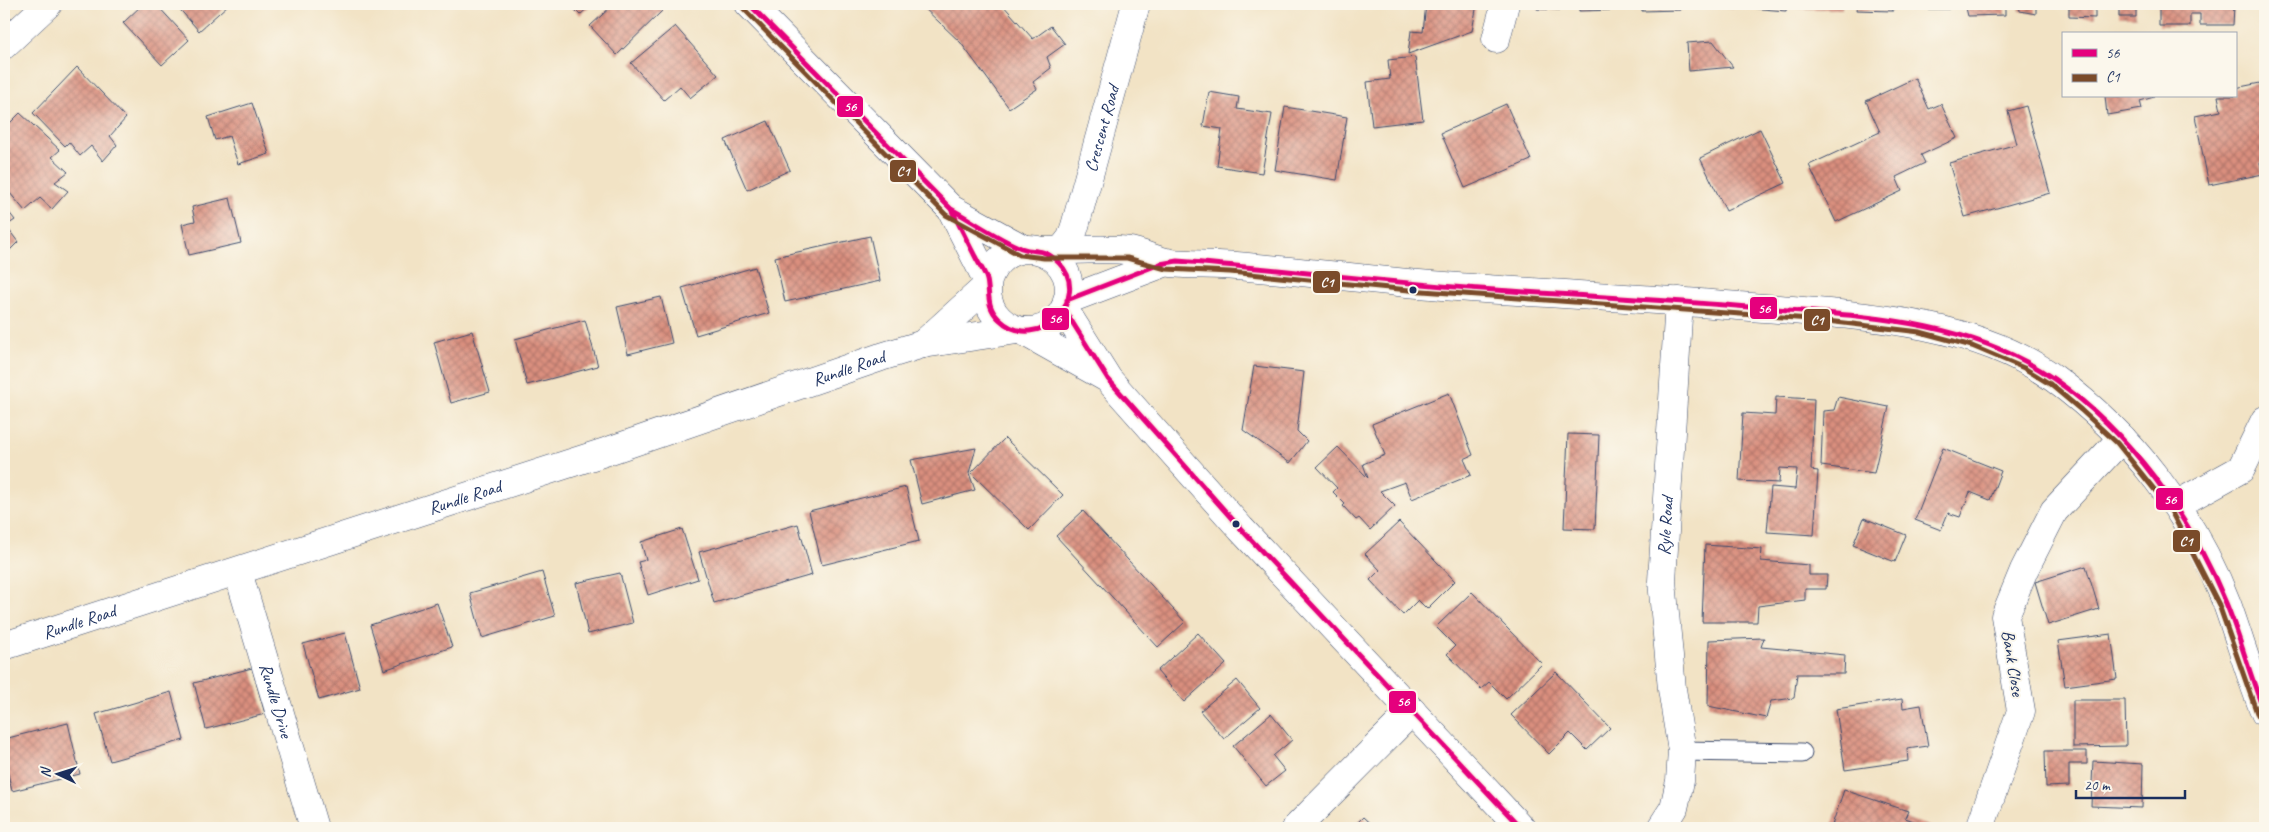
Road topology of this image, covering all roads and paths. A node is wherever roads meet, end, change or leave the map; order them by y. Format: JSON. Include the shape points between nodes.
{"nodes":[{"id":1,"x":48,"y":4,"type":"edge"},
{"id":2,"x":749,"y":4,"type":"edge"},
{"id":3,"x":1136,"y":4,"type":"edge"},
{"id":4,"x":1505,"y":4,"type":"edge"},
{"id":5,"x":1496,"y":38,"type":"dead end"},
{"id":6,"x":4,"y":45,"type":"edge"},
{"id":7,"x":951,"y":209,"type":"junction"},
{"id":8,"x":1042,"y":250,"type":"junction"},
{"id":9,"x":1167,"y":262,"type":"junction"},
{"id":10,"x":987,"y":283,"type":"junction"},
{"id":11,"x":1679,"y":301,"type":"junction"},
{"id":12,"x":1066,"y":304,"type":"junction"},
{"id":13,"x":1020,"y":330,"type":"junction"},
{"id":14,"x":923,"y":344,"type":"junction"},
{"id":15,"x":1108,"y":379,"type":"junction"},
{"id":16,"x":2265,"y":420,"type":"edge"},
{"id":17,"x":2122,"y":438,"type":"junction"},
{"id":18,"x":2176,"y":505,"type":"junction"},
{"id":19,"x":238,"y":572,"type":"junction"},
{"id":20,"x":4,"y":646,"type":"edge"},
{"id":21,"x":1412,"y":711,"type":"junction"},
{"id":22,"x":2265,"y":713,"type":"edge"},
{"id":23,"x":1682,"y":751,"type":"junction"},
{"id":24,"x":1802,"y":754,"type":"dead end"},
{"id":25,"x":314,"y":828,"type":"edge"},
{"id":26,"x":1296,"y":828,"type":"edge"},
{"id":27,"x":1521,"y":828,"type":"edge"},
{"id":28,"x":1661,"y":828,"type":"edge"},
{"id":29,"x":1980,"y":828,"type":"edge"}],
"edges":[{"from":1,"to":6,"type":"street"},
{"from":2,"to":7,"type":"street"},
{"from":3,"to":8,"type":"street","name":"Crescent Road","via":[[1071,238]]},
{"from":4,"to":5,"type":"street"},
{"from":7,"to":8,"type":"street"},
{"from":7,"to":10,"type":"street"},
{"from":8,"to":9,"type":"street","via":[[1128,250]]},
{"from":8,"to":10,"type":"street","via":[[1010,252],[1000,258]]},
{"from":8,"to":12,"type":"street","via":[[1052,256],[1065,272],[1069,290]]},
{"from":9,"to":11,"type":"street","via":[[1231,265],[1420,284]]},
{"from":9,"to":12,"type":"street"},
{"from":10,"to":13,"type":"street","via":[[991,308],[998,318]]},
{"from":10,"to":14,"type":"street","name":"Rundle Road"},
{"from":11,"to":17,"type":"street","via":[[1921,325],[1974,339],[2027,361],[2054,378]]},
{"from":11,"to":23,"type":"street","name":"Ryle Road","via":[[1662,581],[1672,690]]},
{"from":12,"to":13,"type":"street","via":[[1057,319],[1047,326]]},
{"from":12,"to":15,"type":"street"},
{"from":13,"to":14,"type":"street","name":"Rundle Road"},
{"from":13,"to":15,"type":"street"},
{"from":14,"to":19,"type":"street","name":"Rundle Road"},
{"from":15,"to":21,"type":"street","via":[[1241,529]]},
{"from":16,"to":18,"type":"street","via":[[2241,469]]},
{"from":17,"to":18,"type":"street"},
{"from":17,"to":29,"type":"street","name":"Bank Close","via":[[2054,511],[2005,616],[2021,711]]},
{"from":18,"to":22,"type":"street","via":[[2226,602]]},
{"from":19,"to":20,"type":"street","name":"Rundle Road"},
{"from":19,"to":25,"type":"street","name":"Rundle Drive"},
{"from":21,"to":26,"type":"street"},
{"from":21,"to":27,"type":"street"},
{"from":23,"to":24,"type":"lane"},
{"from":23,"to":28,"type":"street","name":"Ryle Road","via":[[1674,808]]}]}
